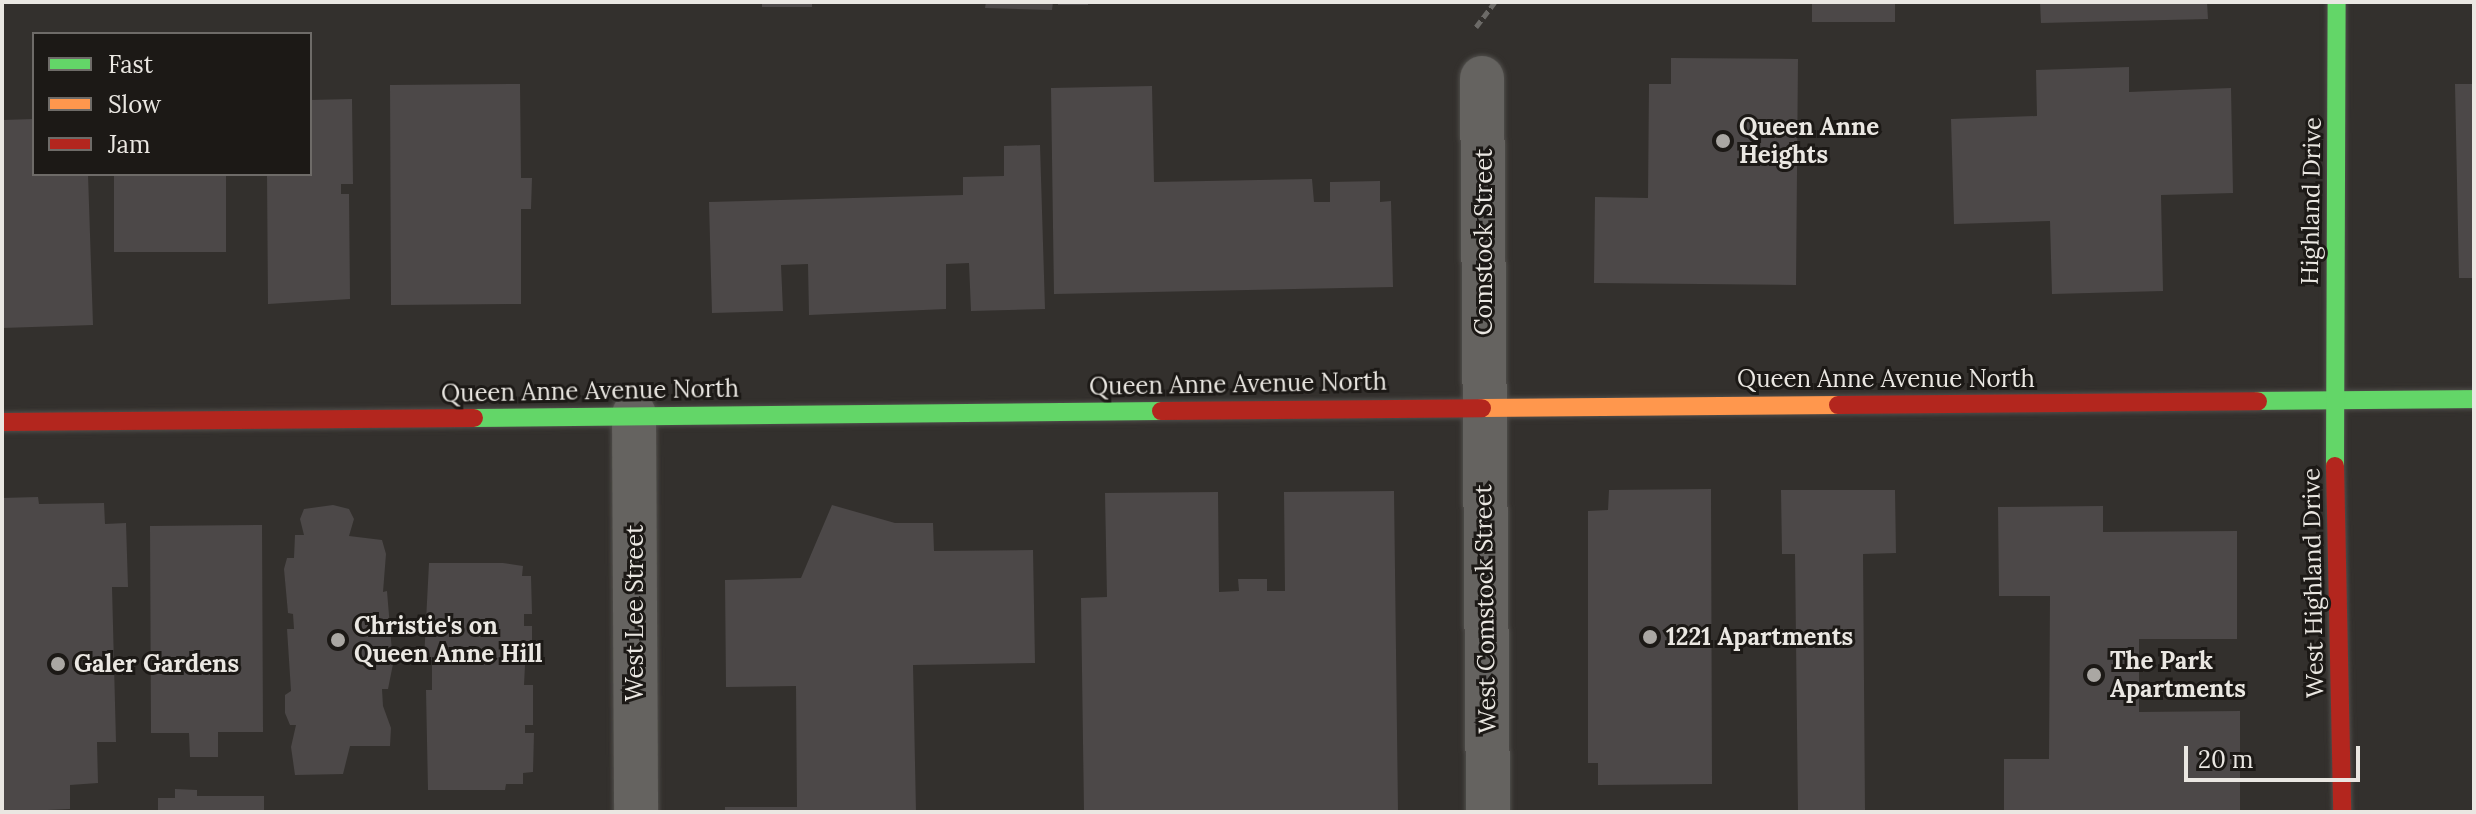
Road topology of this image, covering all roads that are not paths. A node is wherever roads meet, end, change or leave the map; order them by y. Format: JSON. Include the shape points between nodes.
{"nodes":[{"id":1,"x":2337,"y":2,"type":"edge"},
{"id":2,"x":1482,"y":78,"type":"dead end"},
{"id":3,"x":2474,"y":399,"type":"edge"},
{"id":4,"x":2334,"y":400,"type":"junction"},
{"id":5,"x":1482,"y":406,"type":"junction"},
{"id":6,"x":634,"y":414,"type":"junction"},
{"id":7,"x":2,"y":422,"type":"edge"},
{"id":8,"x":636,"y":812,"type":"edge"},
{"id":9,"x":1488,"y":812,"type":"edge"},
{"id":10,"x":2342,"y":812,"type":"edge"}],
"edges":[{"from":1,"to":4,"type":"main road","name":"Highland Drive"},
{"from":2,"to":5,"type":"street","name":"Comstock Street","via":[[1487,272]]},
{"from":3,"to":4,"type":"main road","name":"Queen Anne Avenue North"},
{"from":4,"to":5,"type":"main road","name":"Queen Anne Avenue North"},
{"from":4,"to":10,"type":"main road","name":"West Highland Drive"},
{"from":5,"to":6,"type":"main road","name":"Queen Anne Avenue North"},
{"from":5,"to":9,"type":"street","name":"West Comstock Street"},
{"from":6,"to":7,"type":"main road","name":"Queen Anne Avenue North"},
{"from":6,"to":8,"type":"street","name":"West Lee Street"}]}
